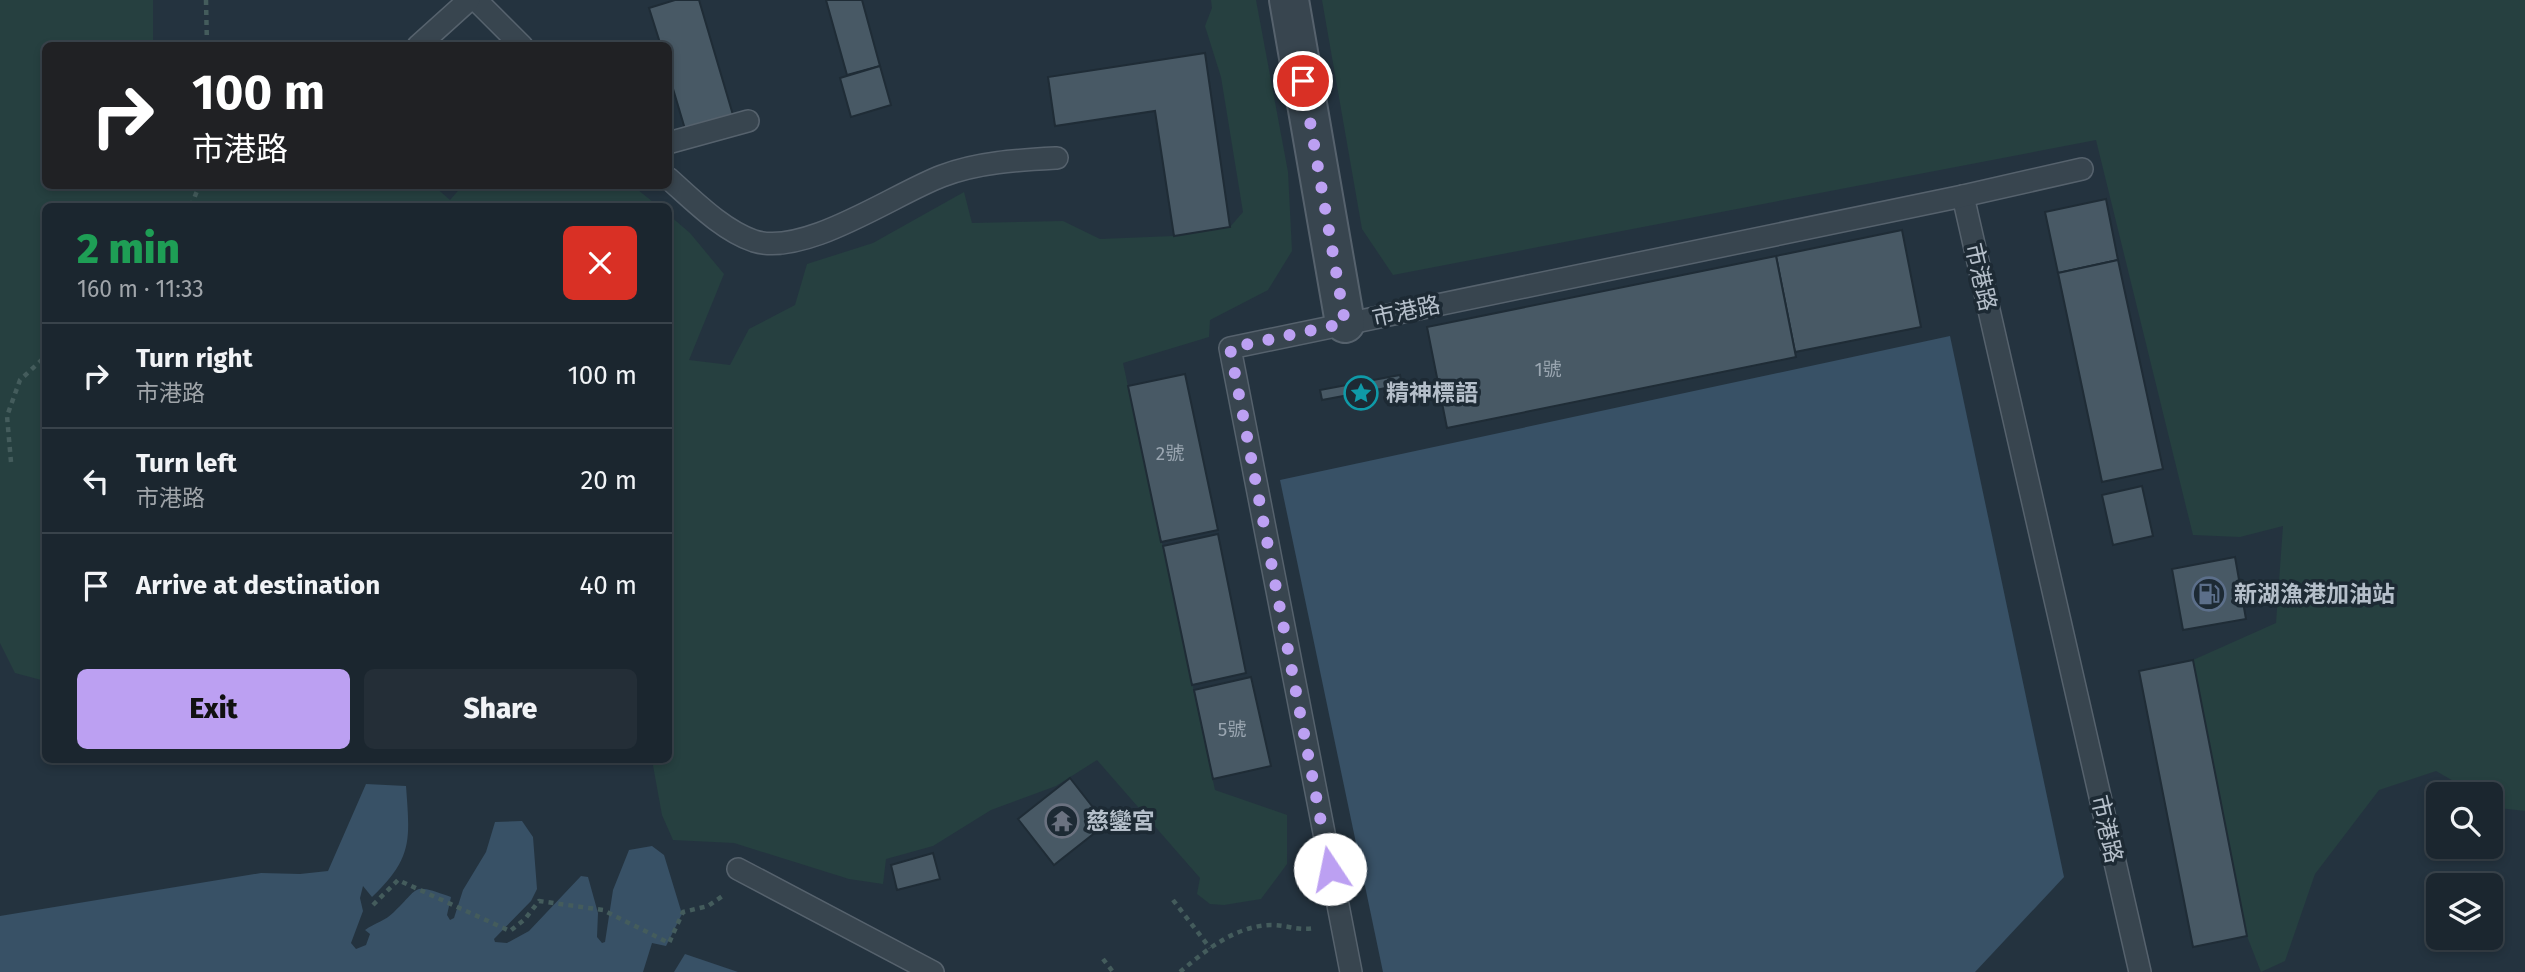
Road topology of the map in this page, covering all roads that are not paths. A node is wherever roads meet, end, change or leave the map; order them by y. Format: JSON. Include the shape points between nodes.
{"nodes":[{"id":1,"x":469,"y":0,"type":"edge"},
{"id":2,"x":476,"y":0,"type":"edge"},
{"id":3,"x":1289,"y":0,"type":"edge"},
{"id":4,"x":422,"y":42,"type":"edge"},
{"id":5,"x":518,"y":42,"type":"edge"},
{"id":6,"x":748,"y":121,"type":"dead end"},
{"id":7,"x":672,"y":142,"type":"edge"},
{"id":8,"x":1057,"y":158,"type":"dead end"},
{"id":9,"x":2082,"y":169,"type":"dead end"},
{"id":10,"x":672,"y":181,"type":"edge"},
{"id":11,"x":1963,"y":196,"type":"junction"},
{"id":12,"x":1345,"y":323,"type":"junction"},
{"id":13,"x":738,"y":869,"type":"road end"},
{"id":14,"x":933,"y":972,"type":"edge"},
{"id":15,"x":1351,"y":972,"type":"edge"},
{"id":16,"x":2140,"y":972,"type":"edge"}],
"edges":[{"from":1,"to":4,"type":"lane"},
{"from":2,"to":5,"type":"lane"},
{"from":3,"to":12,"type":"street","name":"市港路"},
{"from":6,"to":7,"type":"lane"},
{"from":8,"to":10,"type":"lane","via":[[974,166],[943,175],[830,231],[785,243],[755,241],[715,219]]},
{"from":9,"to":11,"type":"lane"},
{"from":11,"to":12,"type":"lane","name":"市港路"},
{"from":11,"to":16,"type":"lane","name":"市港路"},
{"from":12,"to":15,"type":"lane","name":"市港路","via":[[1230,348]]},
{"from":13,"to":14,"type":"lane"}]}
